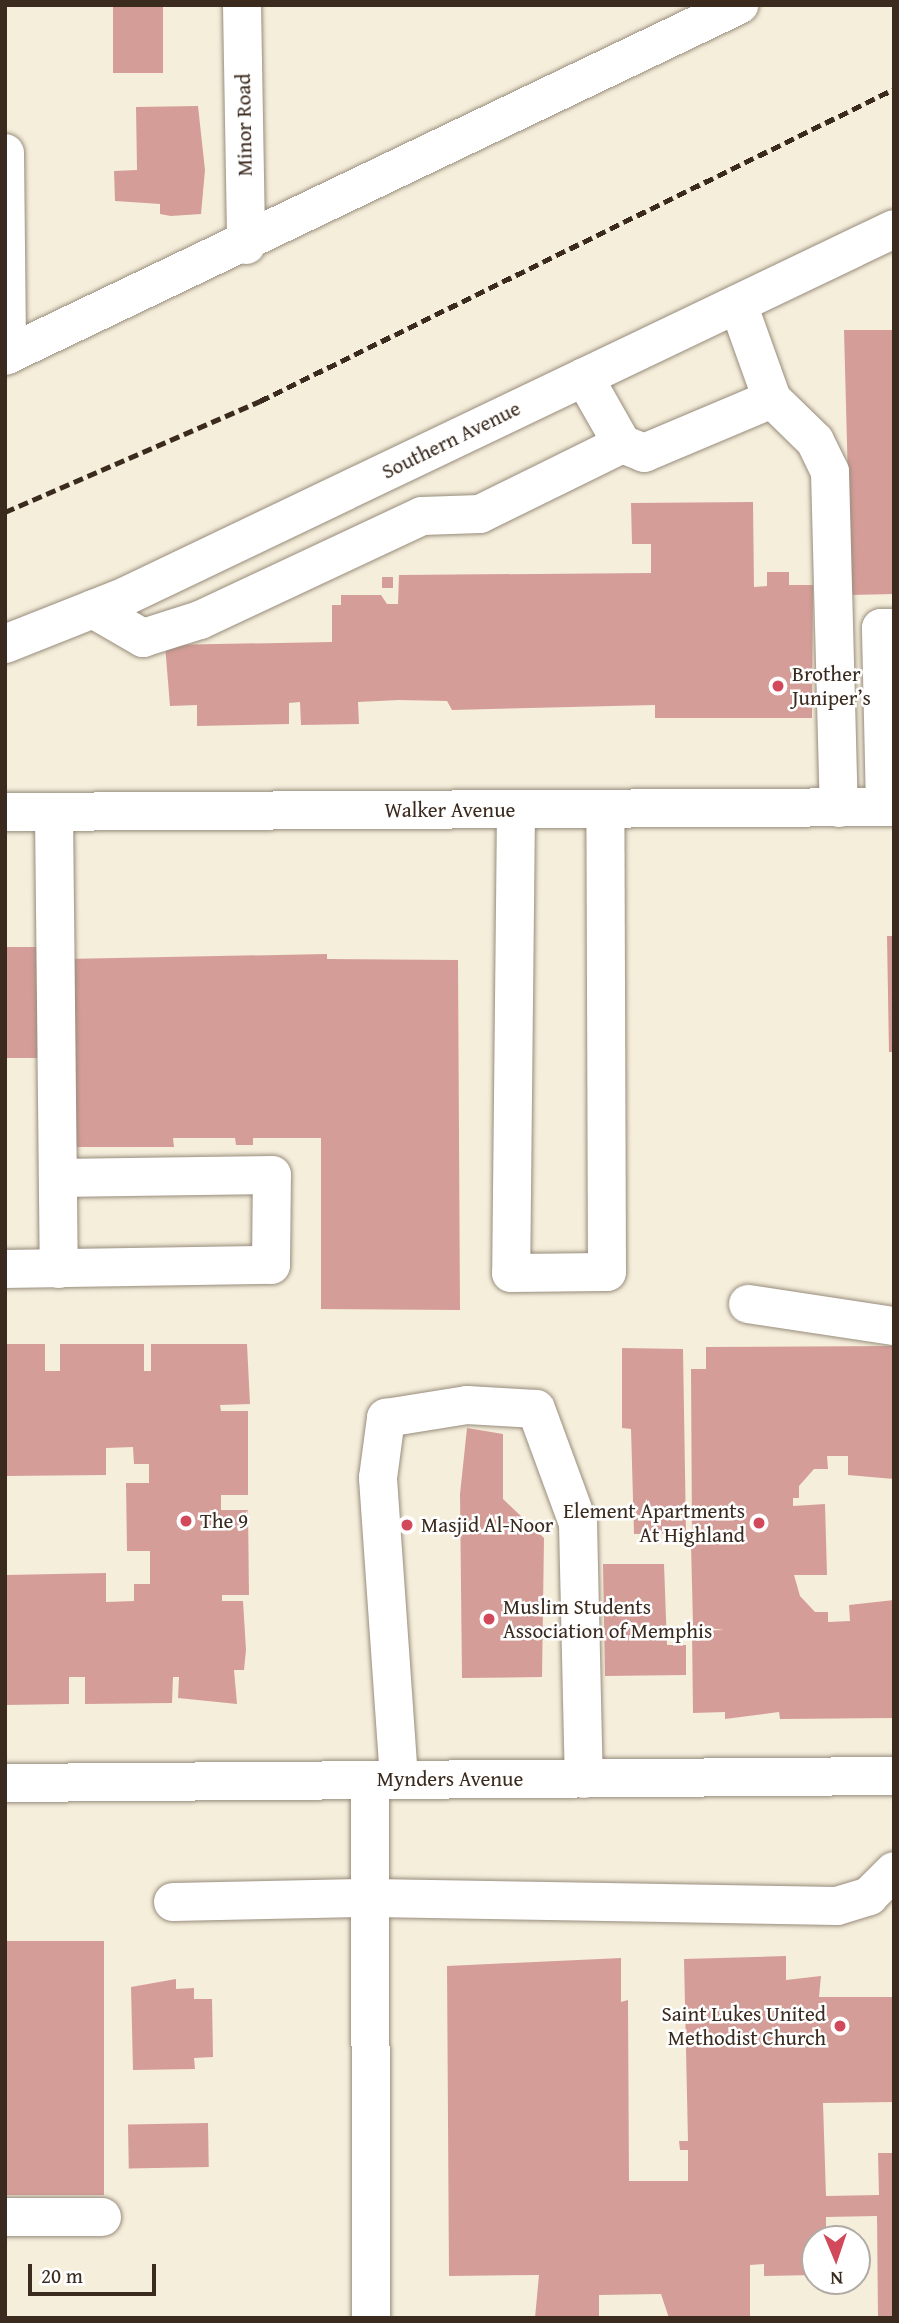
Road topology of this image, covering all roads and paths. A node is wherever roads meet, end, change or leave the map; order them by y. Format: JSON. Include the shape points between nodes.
{"nodes":[{"id":1,"x":242,"y":5,"type":"edge"},
{"id":2,"x":739,"y":5,"type":"edge"},
{"id":3,"x":678,"y":18,"type":"edge"},
{"id":4,"x":5,"y":153,"type":"edge"},
{"id":5,"x":894,"y":229,"type":"edge"},
{"id":6,"x":246,"y":245,"type":"junction"},
{"id":7,"x":738,"y":304,"type":"junction"},
{"id":8,"x":6,"y":356,"type":"edge"},
{"id":9,"x":584,"y":377,"type":"junction"},
{"id":10,"x":772,"y":399,"type":"junction"},
{"id":11,"x":622,"y":444,"type":"junction"},
{"id":12,"x":93,"y":609,"type":"junction"},
{"id":13,"x":894,"y":628,"type":"edge"},
{"id":14,"x":5,"y":644,"type":"edge"},
{"id":15,"x":889,"y":715,"type":"edge"},
{"id":16,"x":890,"y":807,"type":"edge"},
{"id":17,"x":839,"y":808,"type":"junction"},
{"id":18,"x":516,"y":810,"type":"junction"},
{"id":19,"x":605,"y":810,"type":"junction"},
{"id":20,"x":5,"y":812,"type":"edge"},
{"id":21,"x":54,"y":812,"type":"junction"},
{"id":22,"x":58,"y":1168,"type":"junction"},
{"id":23,"x":5,"y":1269,"type":"edge"},
{"id":24,"x":59,"y":1269,"type":"junction"},
{"id":25,"x":748,"y":1304,"type":"dead end"},
{"id":26,"x":894,"y":1326,"type":"edge"},
{"id":27,"x":894,"y":1776,"type":"edge"},
{"id":28,"x":584,"y":1779,"type":"junction"},
{"id":29,"x":385,"y":1780,"type":"junction"},
{"id":30,"x":5,"y":1783,"type":"edge"},
{"id":31,"x":894,"y":1871,"type":"edge"},
{"id":32,"x":372,"y":1898,"type":"junction"},
{"id":33,"x":173,"y":1902,"type":"dead end"},
{"id":34,"x":5,"y":2217,"type":"edge"},
{"id":35,"x":102,"y":2217,"type":"dead end"},
{"id":36,"x":371,"y":2318,"type":"edge"}],
"edges":[{"from":1,"to":6,"type":"street","name":"Minor Road"},
{"from":2,"to":3,"type":"street"},
{"from":3,"to":6,"type":"street"},
{"from":4,"to":8,"type":"street"},
{"from":5,"to":7,"type":"street","name":"Southern Avenue"},
{"from":6,"to":8,"type":"street"},
{"from":7,"to":9,"type":"street","name":"Southern Avenue"},
{"from":7,"to":10,"type":"street"},
{"from":9,"to":11,"type":"street"},
{"from":9,"to":12,"type":"street","name":"Southern Avenue"},
{"from":10,"to":11,"type":"street","via":[[644,453]]},
{"from":10,"to":17,"type":"street","via":[[815,441],[830,472]]},
{"from":11,"to":12,"type":"street","via":[[480,514],[422,516],[200,620],[143,638]]},
{"from":12,"to":14,"type":"street","name":"Southern Avenue"},
{"from":13,"to":15,"type":"street","via":[[881,628]]},
{"from":15,"to":16,"type":"street"},
{"from":16,"to":17,"type":"street","name":"Walker Avenue"},
{"from":17,"to":19,"type":"street","name":"Walker Avenue"},
{"from":18,"to":19,"type":"street","name":"Walker Avenue"},
{"from":18,"to":19,"type":"street","via":[[511,1273],[607,1272]]},
{"from":18,"to":21,"type":"street","name":"Walker Avenue"},
{"from":20,"to":21,"type":"street","name":"Walker Avenue"},
{"from":21,"to":22,"type":"street"},
{"from":22,"to":24,"type":"street"},
{"from":22,"to":24,"type":"street","via":[[271,1175],[271,1265]]},
{"from":23,"to":24,"type":"street"},
{"from":25,"to":26,"type":"street"},
{"from":27,"to":28,"type":"street","name":"Mynders Avenue"},
{"from":28,"to":29,"type":"street","name":"Mynders Avenue"},
{"from":28,"to":29,"type":"street","via":[[578,1523],[536,1409],[467,1405],[386,1418],[379,1478]]},
{"from":29,"to":30,"type":"street","name":"Mynders Avenue"},
{"from":29,"to":32,"type":"street"},
{"from":31,"to":32,"type":"street","via":[[869,1896],[836,1906]]},
{"from":32,"to":33,"type":"street"},
{"from":32,"to":36,"type":"street"},
{"from":34,"to":35,"type":"street"}]}
